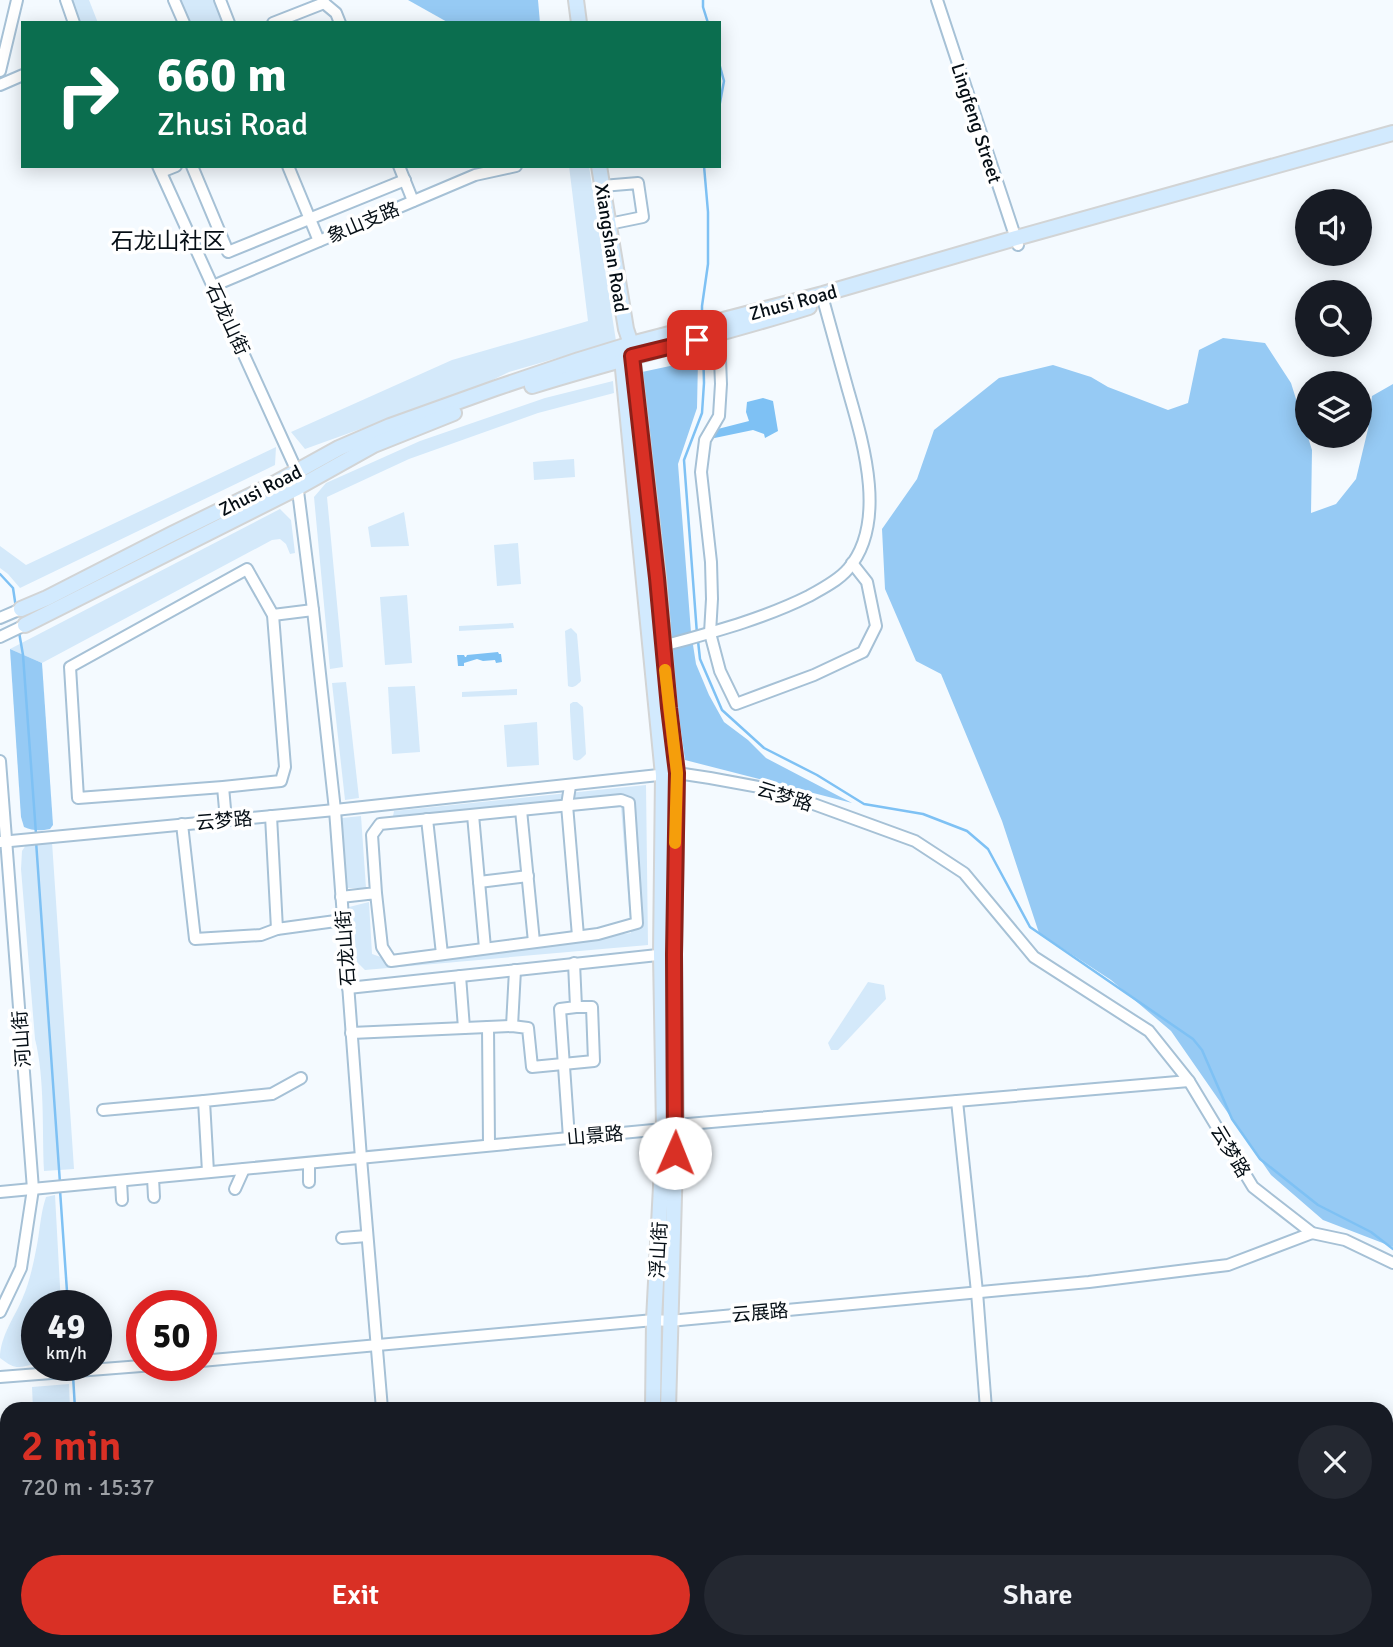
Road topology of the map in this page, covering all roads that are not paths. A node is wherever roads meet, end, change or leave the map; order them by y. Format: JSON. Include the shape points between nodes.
{"nodes":[{"id":1,"x":17,"y":0,"type":"edge"},
{"id":2,"x":66,"y":0,"type":"edge"},
{"id":3,"x":174,"y":0,"type":"edge"},
{"id":4,"x":220,"y":0,"type":"edge"},
{"id":5,"x":576,"y":0,"type":"edge"},
{"id":6,"x":937,"y":0,"type":"edge"},
{"id":7,"x":323,"y":1,"type":"edge"},
{"id":8,"x":73,"y":21,"type":"edge"},
{"id":9,"x":183,"y":21,"type":"edge"},
{"id":10,"x":228,"y":21,"type":"edge"},
{"id":11,"x":278,"y":21,"type":"edge"},
{"id":12,"x":339,"y":21,"type":"edge"},
{"id":13,"x":579,"y":21,"type":"edge"},
{"id":14,"x":0,"y":71,"type":"edge"},
{"id":15,"x":21,"y":76,"type":"edge"},
{"id":16,"x":0,"y":85,"type":"edge"},
{"id":17,"x":1393,"y":133,"type":"edge"},
{"id":18,"x":1393,"y":143,"type":"edge"},
{"id":19,"x":193,"y":168,"type":"edge"},
{"id":20,"x":289,"y":168,"type":"edge"},
{"id":21,"x":400,"y":168,"type":"edge"},
{"id":22,"x":499,"y":168,"type":"edge"},
{"id":23,"x":599,"y":168,"type":"edge"},
{"id":24,"x":160,"y":169,"type":"edge"},
{"id":25,"x":473,"y":171,"type":"edge"},
{"id":26,"x":405,"y":180,"type":"junction"},
{"id":27,"x":602,"y":186,"type":"junction"},
{"id":28,"x":413,"y":201,"type":"junction"},
{"id":29,"x":310,"y":219,"type":"junction"},
{"id":30,"x":608,"y":224,"type":"junction"},
{"id":31,"x":319,"y":241,"type":"junction"},
{"id":32,"x":1017,"y":242,"type":"junction"},
{"id":33,"x":213,"y":286,"type":"junction"},
{"id":34,"x":823,"y":299,"type":"junction"},
{"id":35,"x":626,"y":329,"type":"joint"},
{"id":36,"x":705,"y":333,"type":"junction"},
{"id":37,"x":627,"y":352,"type":"junction"},
{"id":38,"x":295,"y":472,"type":"junction"},
{"id":39,"x":296,"y":488,"type":"junction"},
{"id":40,"x":852,"y":563,"type":"junction"},
{"id":41,"x":313,"y":610,"type":"junction"},
{"id":42,"x":9,"y":614,"type":"edge"},
{"id":43,"x":273,"y":615,"type":"junction"},
{"id":44,"x":18,"y":627,"type":"joint"},
{"id":45,"x":701,"y":635,"type":"junction"},
{"id":46,"x":0,"y":637,"type":"edge"},
{"id":47,"x":663,"y":646,"type":"junction"},
{"id":48,"x":0,"y":761,"type":"edge"},
{"id":49,"x":670,"y":774,"type":"junction"},
{"id":50,"x":570,"y":786,"type":"junction"},
{"id":51,"x":223,"y":787,"type":"junction"},
{"id":52,"x":567,"y":805,"type":"junction"},
{"id":53,"x":335,"y":810,"type":"junction"},
{"id":54,"x":521,"y":810,"type":"junction"},
{"id":55,"x":473,"y":815,"type":"junction"},
{"id":56,"x":271,"y":816,"type":"junction"},
{"id":57,"x":428,"y":819,"type":"junction"},
{"id":58,"x":226,"y":820,"type":"junction"},
{"id":59,"x":182,"y":824,"type":"junction"},
{"id":60,"x":3,"y":841,"type":"edge"},
{"id":61,"x":528,"y":876,"type":"junction"},
{"id":62,"x":479,"y":883,"type":"junction"},
{"id":63,"x":376,"y":893,"type":"junction"},
{"id":64,"x":341,"y":897,"type":"junction"},
{"id":65,"x":343,"y":920,"type":"junction"},
{"id":66,"x":277,"y":929,"type":"junction"},
{"id":67,"x":578,"y":936,"type":"junction"},
{"id":68,"x":14,"y":941,"type":"junction"},
{"id":69,"x":0,"y":942,"type":"edge"},
{"id":70,"x":534,"y":942,"type":"junction"},
{"id":71,"x":485,"y":948,"type":"junction"},
{"id":72,"x":442,"y":954,"type":"junction"},
{"id":73,"x":667,"y":954,"type":"junction"},
{"id":74,"x":574,"y":963,"type":"junction"},
{"id":75,"x":515,"y":970,"type":"junction"},
{"id":76,"x":460,"y":976,"type":"junction"},
{"id":77,"x":348,"y":988,"type":"junction"},
{"id":78,"x":576,"y":1007,"type":"junction"},
{"id":79,"x":512,"y":1026,"type":"junction"},
{"id":80,"x":488,"y":1027,"type":"junction"},
{"id":81,"x":464,"y":1028,"type":"junction"},
{"id":82,"x":351,"y":1033,"type":"junction"},
{"id":83,"x":564,"y":1065,"type":"junction"},
{"id":84,"x":301,"y":1078,"type":"dead end"},
{"id":85,"x":1189,"y":1081,"type":"junction"},
{"id":86,"x":204,"y":1101,"type":"junction"},
{"id":87,"x":957,"y":1101,"type":"junction"},
{"id":88,"x":103,"y":1110,"type":"dead end"},
{"id":89,"x":670,"y":1127,"type":"junction"},
{"id":90,"x":569,"y":1138,"type":"junction"},
{"id":91,"x":489,"y":1145,"type":"junction"},
{"id":92,"x":361,"y":1158,"type":"junction"},
{"id":93,"x":309,"y":1163,"type":"junction"},
{"id":94,"x":244,"y":1169,"type":"junction"},
{"id":95,"x":208,"y":1172,"type":"junction"},
{"id":96,"x":153,"y":1178,"type":"junction"},
{"id":97,"x":121,"y":1181,"type":"junction"},
{"id":98,"x":309,"y":1182,"type":"dead end"},
{"id":99,"x":33,"y":1189,"type":"junction"},
{"id":100,"x":235,"y":1189,"type":"dead end"},
{"id":101,"x":0,"y":1192,"type":"edge"},
{"id":102,"x":154,"y":1197,"type":"dead end"},
{"id":103,"x":122,"y":1200,"type":"dead end"},
{"id":104,"x":1312,"y":1233,"type":"junction"},
{"id":105,"x":367,"y":1236,"type":"junction"},
{"id":106,"x":342,"y":1238,"type":"dead end"},
{"id":107,"x":1393,"y":1263,"type":"edge"},
{"id":108,"x":977,"y":1292,"type":"junction"},
{"id":109,"x":0,"y":1312,"type":"edge"},
{"id":110,"x":662,"y":1320,"type":"junction"},
{"id":111,"x":375,"y":1344,"type":"junction"},
{"id":112,"x":217,"y":1359,"type":"edge"},
{"id":113,"x":126,"y":1367,"type":"edge"},
{"id":114,"x":0,"y":1377,"type":"edge"},
{"id":115,"x":381,"y":1402,"type":"edge"},
{"id":116,"x":654,"y":1402,"type":"edge"},
{"id":117,"x":668,"y":1402,"type":"edge"},
{"id":118,"x":985,"y":1402,"type":"edge"}],
"edges":[{"from":1,"to":14,"type":"street"},
{"from":2,"to":8,"type":"street"},
{"from":3,"to":9,"type":"street"},
{"from":4,"to":10,"type":"street"},
{"from":5,"to":13,"type":"main road"},
{"from":6,"to":32,"type":"street","name":"Lingfeng Street"},
{"from":7,"to":11,"type":"street"},
{"from":7,"to":12,"type":"street"},
{"from":15,"to":16,"type":"street"},
{"from":17,"to":32,"type":"main road","name":"Zhusi Road"},
{"from":18,"to":32,"type":"main road","name":"Zhusi Road"},
{"from":19,"to":29,"type":"street","via":[[228,252]]},
{"from":20,"to":29,"type":"street"},
{"from":21,"to":26,"type":"street"},
{"from":22,"to":25,"type":"street","name":"象山支路"},
{"from":23,"to":27,"type":"main road","name":"Xiangshan Road"},
{"from":24,"to":33,"type":"street","name":"石龙山街"},
{"from":25,"to":28,"type":"street","name":"象山支路"},
{"from":26,"to":28,"type":"street"},
{"from":26,"to":29,"type":"street"},
{"from":27,"to":30,"type":"main road","name":"Xiangshan Road"},
{"from":27,"to":30,"type":"street","via":[[638,183],[643,217]]},
{"from":28,"to":31,"type":"street","name":"象山支路"},
{"from":29,"to":31,"type":"street"},
{"from":30,"to":35,"type":"main road","name":"Xiangshan Road"},
{"from":31,"to":33,"type":"street","name":"象山支路"},
{"from":32,"to":34,"type":"main road","name":"Zhusi Road"},
{"from":33,"to":38,"type":"street","name":"石龙山街"},
{"from":34,"to":36,"type":"main road","name":"Zhusi Road"},
{"from":34,"to":40,"type":"street","via":[[865,449],[869,479],[868,527]]},
{"from":35,"to":37,"type":"main road","name":"浮山街"},
{"from":36,"to":37,"type":"main road","name":"Zhusi Road"},
{"from":36,"to":45,"type":"street","via":[[721,384],[719,416],[705,440],[701,472],[712,599]]},
{"from":37,"to":38,"type":"main road","name":"Zhusi Road","via":[[528,377],[390,426]]},
{"from":37,"to":39,"type":"main road","name":"Zhusi Road","via":[[374,445]]},
{"from":37,"to":47,"type":"main road","name":"浮山街"},
{"from":37,"to":49,"type":"main road","name":"浮山街"},
{"from":38,"to":39,"type":"street","name":"石龙山街"},
{"from":38,"to":42,"type":"main road","name":"Zhusi Road"},
{"from":39,"to":41,"type":"street","name":"石龙山街"},
{"from":39,"to":44,"type":"main road","name":"Zhusi Road"},
{"from":40,"to":45,"type":"street","via":[[823,589],[783,608]]},
{"from":40,"to":45,"type":"street","via":[[867,582],[876,626],[863,652],[736,704]]},
{"from":41,"to":43,"type":"street"},
{"from":41,"to":53,"type":"street","name":"石龙山街"},
{"from":43,"to":51,"type":"street","via":[[285,767],[281,781]]},
{"from":43,"to":51,"type":"street","via":[[247,569],[70,667],[78,798]]},
{"from":44,"to":46,"type":"street"},
{"from":45,"to":47,"type":"street"},
{"from":47,"to":49,"type":"main road","name":"浮山街"},
{"from":48,"to":60,"type":"street","name":"河山街"},
{"from":49,"to":50,"type":"street","name":"云梦路"},
{"from":49,"to":73,"type":"main road","name":"浮山街"},
{"from":49,"to":85,"type":"street","name":"云梦路","via":[[775,790],[915,841],[964,873],[1034,957],[1149,1031]]},
{"from":50,"to":52,"type":"street"},
{"from":50,"to":53,"type":"street","name":"云梦路"},
{"from":51,"to":58,"type":"street"},
{"from":52,"to":54,"type":"street"},
{"from":52,"to":67,"type":"street"},
{"from":52,"to":67,"type":"street","via":[[629,803],[637,923]]},
{"from":53,"to":56,"type":"street","name":"云梦路"},
{"from":53,"to":64,"type":"street","name":"石龙山街"},
{"from":54,"to":55,"type":"street"},
{"from":54,"to":61,"type":"street"},
{"from":55,"to":57,"type":"street"},
{"from":55,"to":62,"type":"street"},
{"from":56,"to":58,"type":"street","name":"云梦路"},
{"from":56,"to":66,"type":"street"},
{"from":57,"to":63,"type":"street","via":[[380,824],[372,835]]},
{"from":57,"to":72,"type":"street"},
{"from":58,"to":59,"type":"street","name":"云梦路"},
{"from":59,"to":60,"type":"street","name":"云梦路"},
{"from":59,"to":66,"type":"street","via":[[195,939],[261,935]]},
{"from":60,"to":68,"type":"street","name":"河山街"},
{"from":61,"to":62,"type":"street"},
{"from":61,"to":70,"type":"street"},
{"from":62,"to":71,"type":"street"},
{"from":63,"to":64,"type":"street"},
{"from":63,"to":72,"type":"street","via":[[382,947],[391,961]]},
{"from":64,"to":65,"type":"street","name":"石龙山街"},
{"from":65,"to":66,"type":"street"},
{"from":65,"to":77,"type":"street","name":"石龙山街"},
{"from":67,"to":70,"type":"street"},
{"from":68,"to":69,"type":"street"},
{"from":68,"to":99,"type":"street","name":"河山街"},
{"from":70,"to":71,"type":"street"},
{"from":71,"to":72,"type":"street"},
{"from":73,"to":74,"type":"street"},
{"from":73,"to":89,"type":"main road","name":"浮山街"},
{"from":74,"to":75,"type":"street"},
{"from":74,"to":78,"type":"street"},
{"from":75,"to":76,"type":"street"},
{"from":75,"to":79,"type":"street"},
{"from":76,"to":77,"type":"street"},
{"from":76,"to":81,"type":"street"},
{"from":77,"to":82,"type":"street","name":"石龙山街"},
{"from":78,"to":83,"type":"street","via":[[560,1009]]},
{"from":78,"to":83,"type":"street","via":[[592,1007],[594,1061]]},
{"from":79,"to":80,"type":"street"},
{"from":79,"to":83,"type":"street","via":[[528,1028],[533,1067]]},
{"from":80,"to":81,"type":"street"},
{"from":80,"to":91,"type":"street"},
{"from":81,"to":82,"type":"street"},
{"from":82,"to":92,"type":"street","name":"石龙山街"},
{"from":83,"to":90,"type":"street"},
{"from":84,"to":86,"type":"street","via":[[272,1094]]},
{"from":85,"to":87,"type":"street","name":"山景路"},
{"from":85,"to":104,"type":"street","name":"云梦路","via":[[1253,1187]]},
{"from":86,"to":88,"type":"street"},
{"from":86,"to":95,"type":"street"},
{"from":87,"to":89,"type":"street","name":"山景路"},
{"from":87,"to":108,"type":"street"},
{"from":89,"to":90,"type":"street","name":"山景路"},
{"from":89,"to":110,"type":"main road","name":"浮山街"},
{"from":90,"to":91,"type":"street","name":"山景路"},
{"from":91,"to":92,"type":"street","name":"山景路"},
{"from":92,"to":93,"type":"street","name":"山景路"},
{"from":92,"to":105,"type":"street","name":"石龙山街"},
{"from":93,"to":94,"type":"street","name":"山景路"},
{"from":93,"to":98,"type":"street"},
{"from":94,"to":95,"type":"street","name":"山景路"},
{"from":94,"to":100,"type":"street"},
{"from":95,"to":96,"type":"street","name":"山景路"},
{"from":96,"to":97,"type":"street","name":"山景路"},
{"from":96,"to":102,"type":"street"},
{"from":97,"to":99,"type":"street","name":"山景路"},
{"from":97,"to":103,"type":"street"},
{"from":99,"to":101,"type":"street","name":"山景路"},
{"from":99,"to":109,"type":"street","name":"河山街","via":[[21,1268]]},
{"from":104,"to":107,"type":"street","name":"云梦路","via":[[1345,1240]]},
{"from":104,"to":108,"type":"street","name":"云展路","via":[[1228,1265]]},
{"from":105,"to":106,"type":"street"},
{"from":105,"to":111,"type":"street","name":"石龙山街"},
{"from":108,"to":110,"type":"street","name":"云展路"},
{"from":108,"to":118,"type":"street"},
{"from":110,"to":111,"type":"street","name":"云展路"},
{"from":110,"to":116,"type":"main road","name":"浮山街"},
{"from":110,"to":117,"type":"main road","name":"浮山街"},
{"from":111,"to":112,"type":"street","name":"云展路"},
{"from":111,"to":115,"type":"street","name":"石龙山街"},
{"from":113,"to":114,"type":"street"}]}
